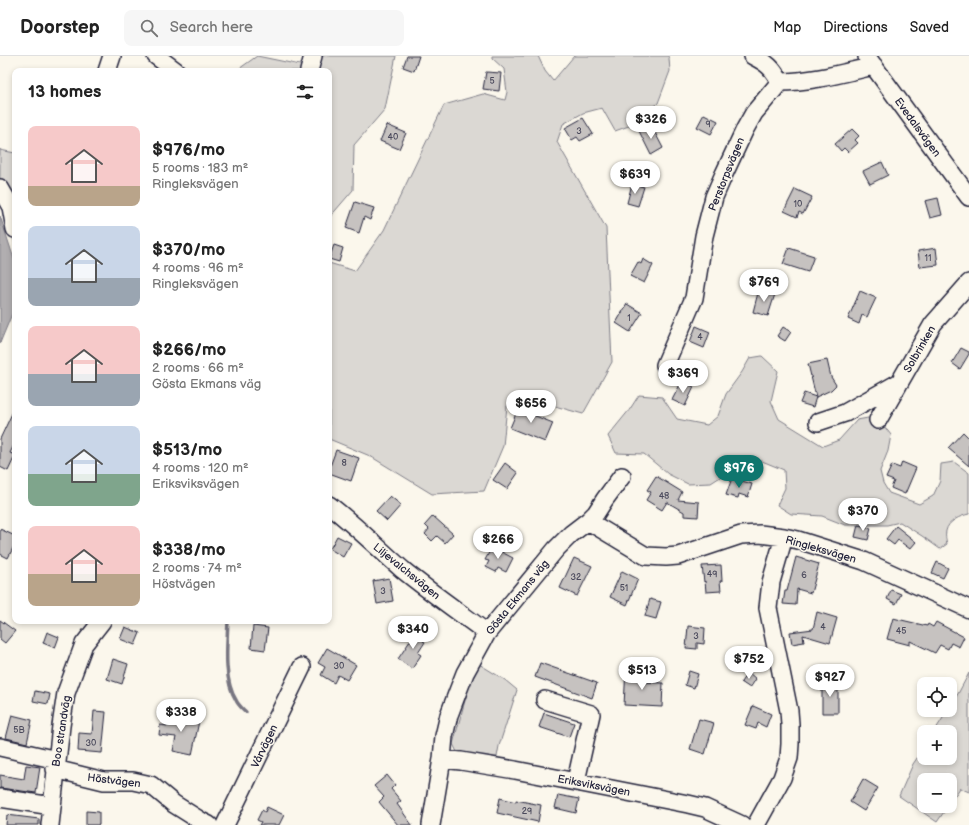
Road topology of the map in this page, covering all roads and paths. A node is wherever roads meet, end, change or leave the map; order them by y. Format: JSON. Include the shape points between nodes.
{"nodes":[{"id":1,"x":112,"y":56,"type":"edge"},
{"id":2,"x":156,"y":56,"type":"edge"},
{"id":3,"x":313,"y":56,"type":"edge"},
{"id":4,"x":753,"y":56,"type":"edge"},
{"id":5,"x":870,"y":61,"type":"edge"},
{"id":6,"x":108,"y":68,"type":"edge"},
{"id":7,"x":172,"y":68,"type":"edge"},
{"id":8,"x":310,"y":68,"type":"edge"},
{"id":9,"x":780,"y":82,"type":"junction"},
{"id":10,"x":0,"y":188,"type":"edge"},
{"id":11,"x":969,"y":197,"type":"edge"},
{"id":12,"x":12,"y":212,"type":"edge"},
{"id":13,"x":969,"y":283,"type":"edge"},
{"id":14,"x":665,"y":365,"type":"dead end"},
{"id":15,"x":900,"y":382,"type":"junction"},
{"id":16,"x":878,"y":420,"type":"dead end"},
{"id":17,"x":818,"y":422,"type":"dead end"},
{"id":18,"x":622,"y":476,"type":"dead end"},
{"id":19,"x":332,"y":507,"type":"edge"},
{"id":20,"x":588,"y":521,"type":"junction"},
{"id":21,"x":784,"y":537,"type":"junction"},
{"id":22,"x":969,"y":609,"type":"edge"},
{"id":23,"x":100,"y":624,"type":"edge"},
{"id":24,"x":487,"y":633,"type":"junction"},
{"id":25,"x":302,"y":667,"type":"dead end"},
{"id":26,"x":545,"y":700,"type":"dead end"},
{"id":27,"x":0,"y":747,"type":"edge"},
{"id":28,"x":442,"y":759,"type":"junction"},
{"id":29,"x":56,"y":765,"type":"junction"},
{"id":30,"x":576,"y":781,"type":"junction"},
{"id":31,"x":0,"y":798,"type":"edge"},
{"id":32,"x":52,"y":806,"type":"junction"},
{"id":33,"x":50,"y":825,"type":"edge"},
{"id":34,"x":209,"y":825,"type":"edge"},
{"id":35,"x":225,"y":825,"type":"edge"},
{"id":36,"x":431,"y":825,"type":"edge"},
{"id":37,"x":742,"y":825,"type":"edge"},
{"id":38,"x":756,"y":825,"type":"edge"}],
"edges":[{"from":1,"to":6,"type":"street"},
{"from":2,"to":7,"type":"street"},
{"from":3,"to":8,"type":"street"},
{"from":4,"to":9,"type":"street","via":[[766,63]]},
{"from":5,"to":9,"type":"street","via":[[812,80]]},
{"from":5,"to":11,"type":"street","name":"Evedalsvägen"},
{"from":9,"to":14,"type":"street","name":"Perstorpsvägen","via":[[754,113],[714,198],[704,236],[694,298]]},
{"from":10,"to":12,"type":"street"},
{"from":13,"to":15,"type":"street","name":"Solbrinken","via":[[933,324]]},
{"from":15,"to":16,"type":"street","name":"Solbrinken"},
{"from":15,"to":17,"type":"street","via":[[845,413]]},
{"from":18,"to":20,"type":"street"},
{"from":19,"to":24,"type":"street","name":"Liljevalchsvägen","via":[[419,583]]},
{"from":20,"to":21,"type":"street","name":"Ringleksvägen","via":[[646,556],[656,557],[678,556],[740,535]]},
{"from":20,"to":24,"type":"street","name":"Gösta Ekmans väg","via":[[556,549]]},
{"from":21,"to":22,"type":"street","name":"Ringleksvägen","via":[[864,561]]},
{"from":21,"to":38,"type":"street","via":[[771,582],[768,608],[789,711],[789,758],[784,773]]},
{"from":23,"to":29,"type":"street","name":"Boo strandväg","via":[[84,644],[66,693]]},
{"from":24,"to":28,"type":"street","name":"Gösta Ekmans väg","via":[[468,668],[449,715]]},
{"from":25,"to":35,"type":"street","name":"Vårvägen"},
{"from":26,"to":30,"type":"street","via":[[591,714]]},
{"from":27,"to":29,"type":"street","name":"Höstvägen"},
{"from":28,"to":30,"type":"street","name":"Eriksviksvägen","via":[[461,760]]},
{"from":28,"to":36,"type":"street","name":"Gösta Ekmans väg"},
{"from":29,"to":32,"type":"street","name":"Boo strandväg"},
{"from":29,"to":34,"type":"street","name":"Höstvägen","via":[[104,781],[133,781],[151,786],[174,804]]},
{"from":30,"to":37,"type":"street","name":"Eriksviksvägen","via":[[705,808]]},
{"from":31,"to":32,"type":"street"},
{"from":32,"to":33,"type":"street","name":"Boo strandväg"}]}
